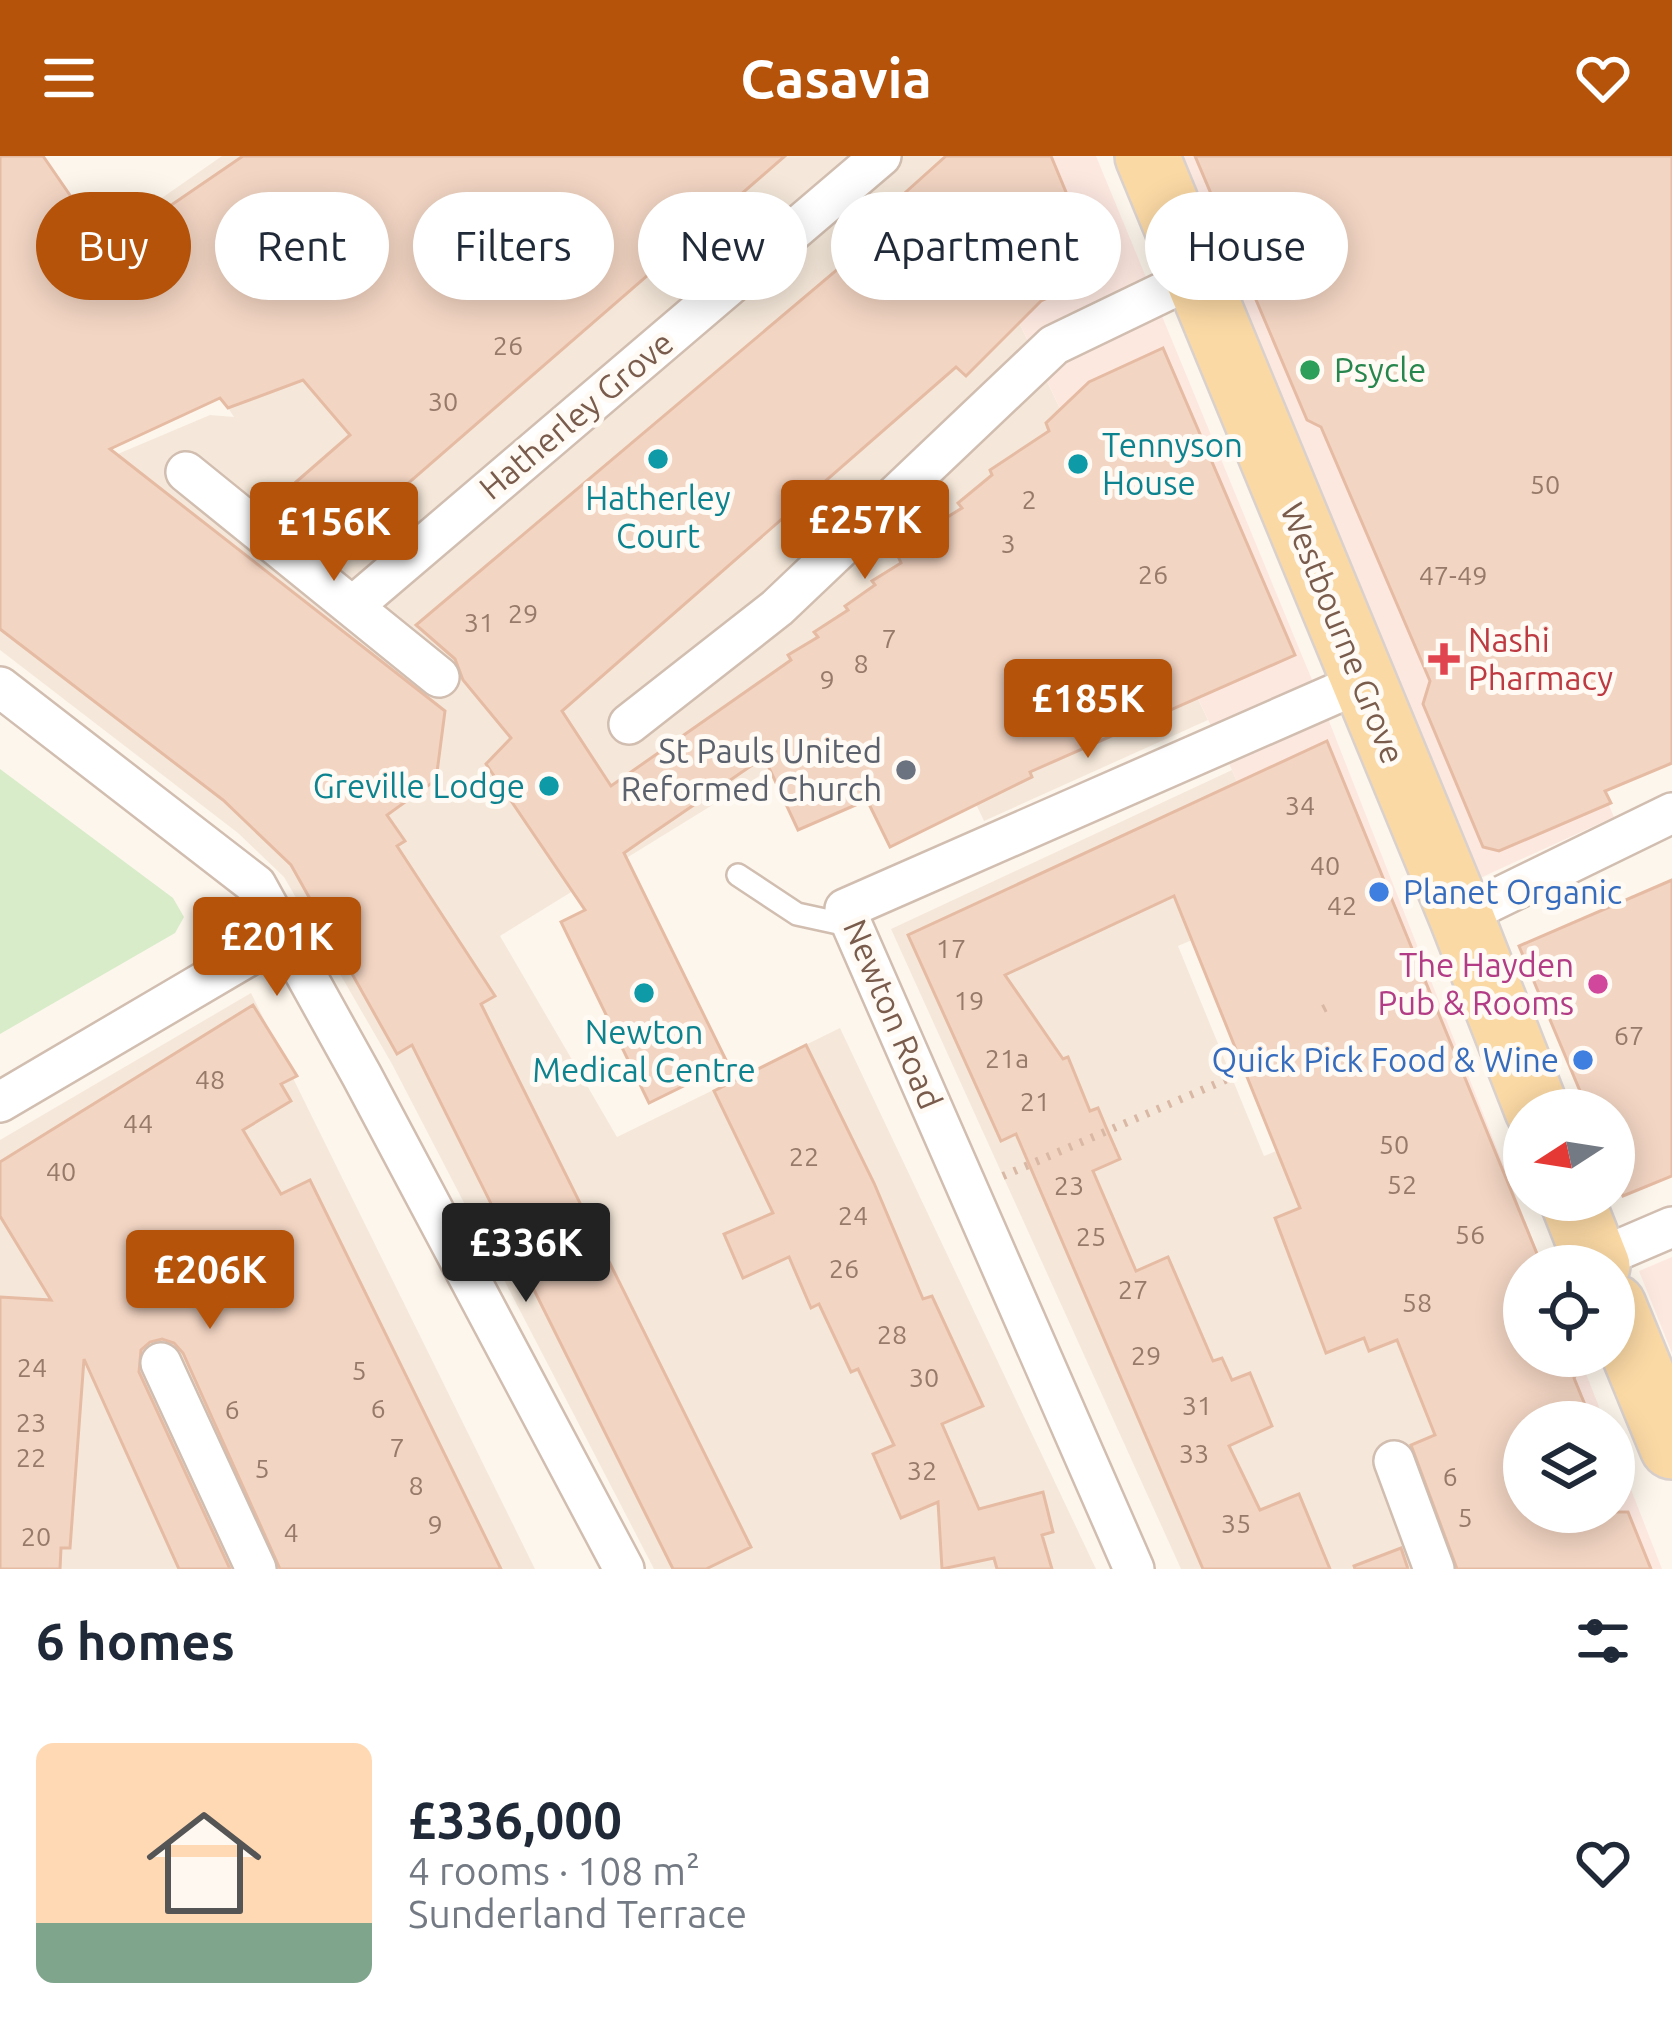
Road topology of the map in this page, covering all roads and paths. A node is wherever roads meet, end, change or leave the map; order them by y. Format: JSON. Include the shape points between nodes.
{"nodes":[{"id":1,"x":881,"y":156,"type":"edge"},
{"id":2,"x":1147,"y":156,"type":"edge"},
{"id":3,"x":1162,"y":192,"type":"edge"},
{"id":4,"x":1147,"y":300,"type":"edge"},
{"id":5,"x":1207,"y":300,"type":"edge"},
{"id":6,"x":186,"y":472,"type":"dead end"},
{"id":7,"x":367,"y":594,"type":"junction"},
{"id":8,"x":440,"y":676,"type":"dead end"},
{"id":9,"x":1362,"y":682,"type":"junction"},
{"id":10,"x":0,"y":687,"type":"edge"},
{"id":11,"x":628,"y":724,"type":"dead end"},
{"id":12,"x":1672,"y":813,"type":"edge"},
{"id":13,"x":738,"y":875,"type":"dead end"},
{"id":14,"x":1461,"y":916,"type":"junction"},
{"id":15,"x":852,"y":927,"type":"junction"},
{"id":16,"x":284,"y":935,"type":"junction"},
{"id":17,"x":1232,"y":1078,"type":"dead end"},
{"id":18,"x":1529,"y":1089,"type":"edge"},
{"id":19,"x":0,"y":1102,"type":"edge"},
{"id":20,"x":969,"y":1191,"type":"junction"},
{"id":21,"x":1672,"y":1228,"type":"edge"},
{"id":22,"x":1635,"y":1254,"type":"edge"},
{"id":23,"x":1635,"y":1357,"type":"edge"},
{"id":24,"x":161,"y":1364,"type":"dead end"},
{"id":25,"x":1672,"y":1447,"type":"edge"},
{"id":26,"x":1394,"y":1461,"type":"dead end"},
{"id":27,"x":256,"y":1569,"type":"edge"},
{"id":28,"x":624,"y":1569,"type":"edge"},
{"id":29,"x":1134,"y":1569,"type":"edge"},
{"id":30,"x":1434,"y":1569,"type":"edge"}],
"edges":[{"from":1,"to":7,"type":"street","name":"Hatherley Grove"},
{"from":2,"to":3,"type":"main road","name":"Westbourne Grove"},
{"from":4,"to":11,"type":"street","via":[[1054,345],[777,608]]},
{"from":5,"to":9,"type":"main road","name":"Westbourne Grove"},
{"from":6,"to":7,"type":"street"},
{"from":7,"to":8,"type":"street"},
{"from":9,"to":14,"type":"main road","name":"Westbourne Grove"},
{"from":9,"to":15,"type":"street","name":"Newton Road","via":[[844,909]]},
{"from":10,"to":16,"type":"street","via":[[256,886]]},
{"from":12,"to":14,"type":"street"},
{"from":13,"to":15,"type":"lane","via":[[797,914]]},
{"from":14,"to":18,"type":"main road","name":"Westbourne Grove"},
{"from":15,"to":20,"type":"street","name":"Newton Road"},
{"from":16,"to":19,"type":"street"},
{"from":16,"to":28,"type":"street"},
{"from":17,"to":20,"type":"path"},
{"from":20,"to":29,"type":"street","name":"Newton Road"},
{"from":21,"to":22,"type":"street"},
{"from":23,"to":25,"type":"main road"},
{"from":24,"to":27,"type":"street"},
{"from":26,"to":30,"type":"street"}]}
